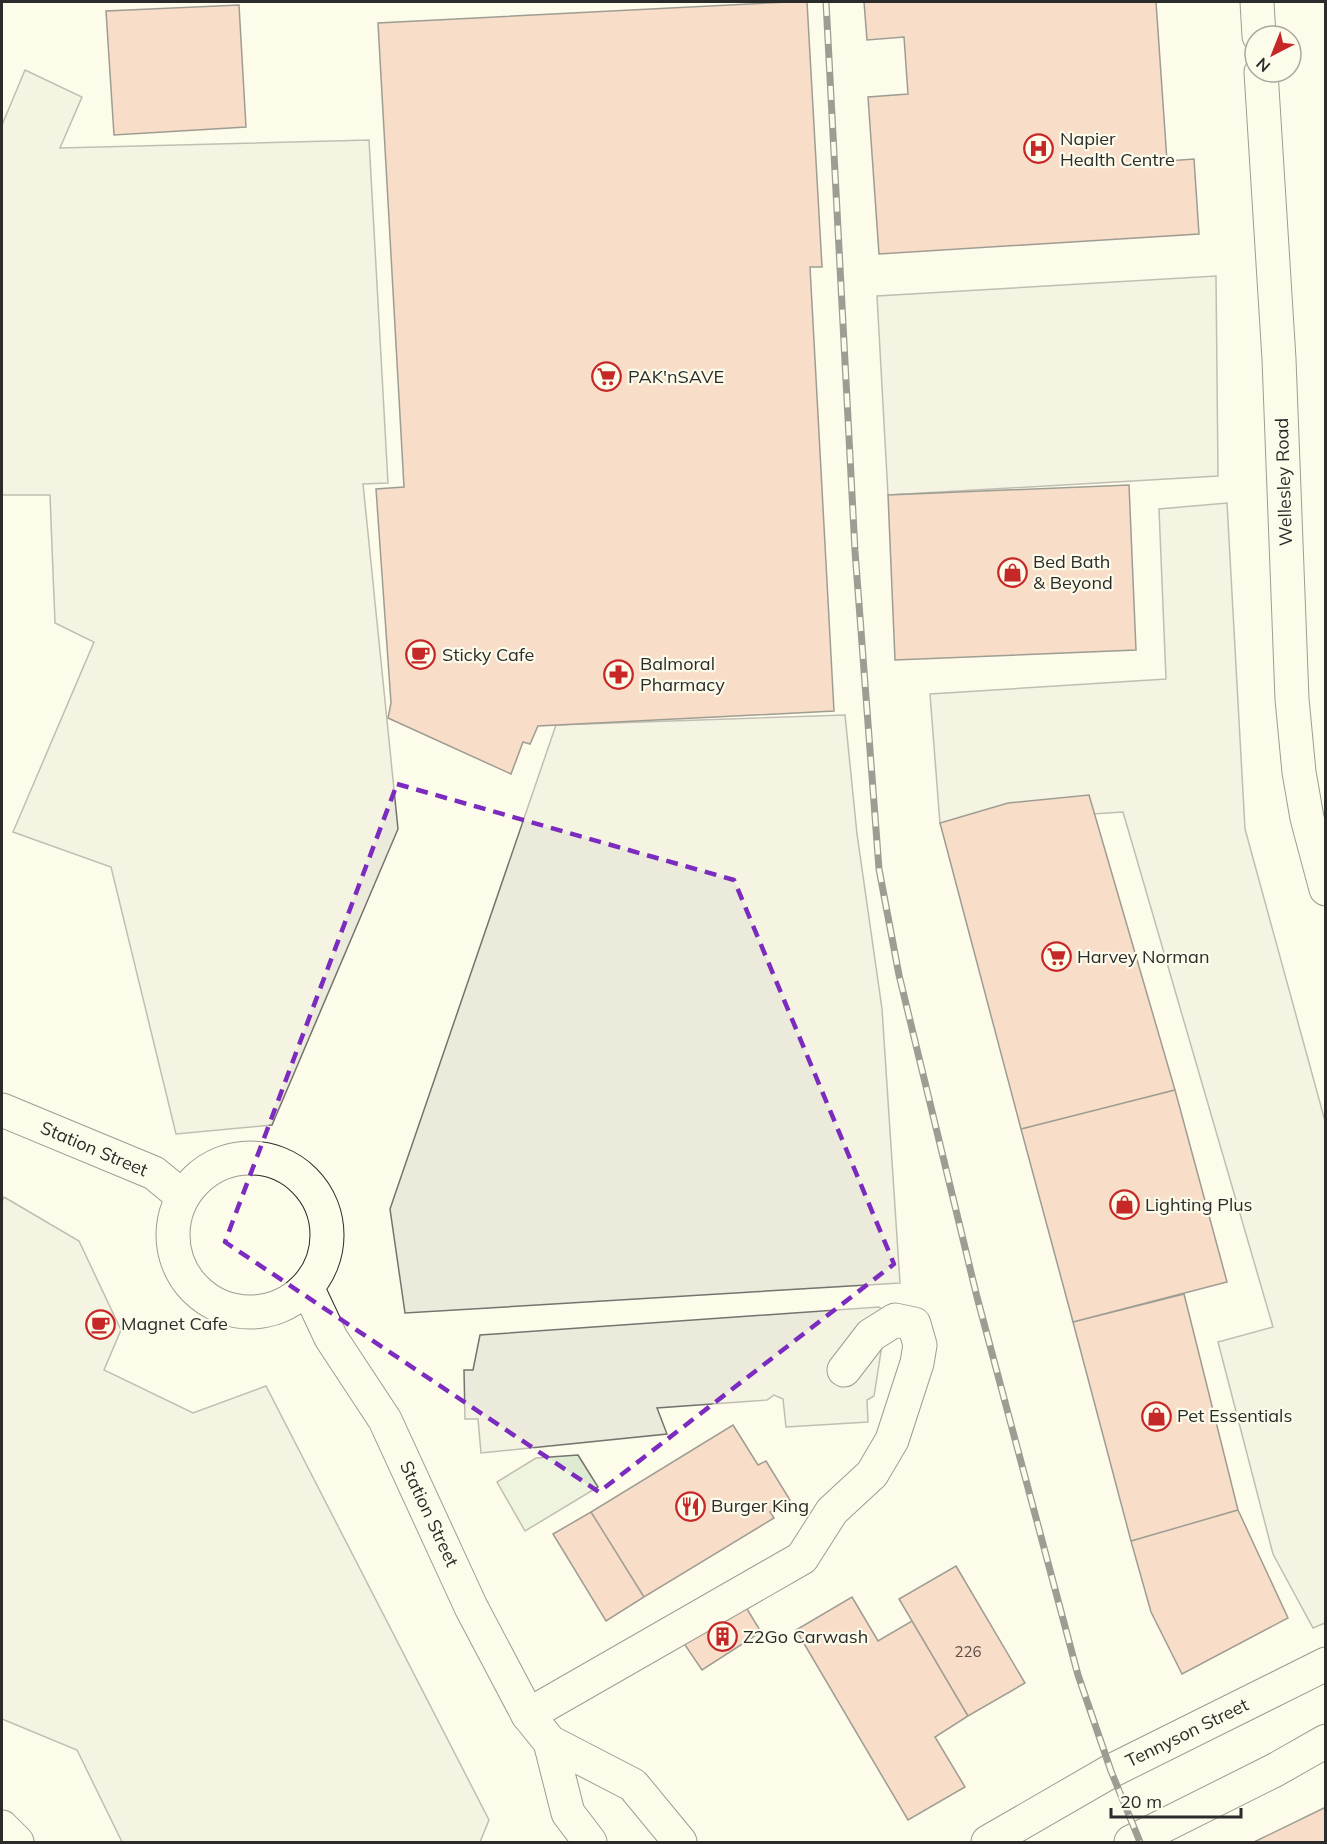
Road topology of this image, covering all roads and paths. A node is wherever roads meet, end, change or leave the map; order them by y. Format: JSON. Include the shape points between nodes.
{"nodes":[{"id":1,"x":1257,"y":2,"type":"edge"},
{"id":2,"x":1258,"y":24,"type":"edge"},
{"id":3,"x":1262,"y":84,"type":"edge"},
{"id":4,"x":1326,"y":889,"type":"edge"},
{"id":5,"x":2,"y":1110,"type":"edge"},
{"id":6,"x":182,"y":1196,"type":"junction"},
{"id":7,"x":308,"y":1287,"type":"junction"},
{"id":8,"x":844,"y":1370,"type":"dead end"},
{"id":9,"x":1326,"y":1664,"type":"edge"},
{"id":10,"x":528,"y":1715,"type":"junction"},
{"id":11,"x":1326,"y":1741,"type":"edge"},
{"id":12,"x":550,"y":1742,"type":"junction"},
{"id":13,"x":2,"y":1827,"type":"edge"},
{"id":14,"x":566,"y":1828,"type":"edge"},
{"id":15,"x":17,"y":1842,"type":"edge"},
{"id":16,"x":590,"y":1842,"type":"edge"},
{"id":17,"x":680,"y":1842,"type":"edge"},
{"id":18,"x":988,"y":1842,"type":"edge"},
{"id":19,"x":1131,"y":1842,"type":"edge"}],
"edges":[{"from":1,"to":2,"type":"main road"},
{"from":3,"to":4,"type":"main road","name":"Wellesley Road","via":[[1278,339],[1293,699],[1299,772]]},
{"from":5,"to":6,"type":"main road","name":"Station Street","via":[[154,1173]]},
{"from":6,"to":7,"type":"main road","via":[[172,1228],[177,1261],[195,1289],[221,1307],[252,1312],[282,1305]]},
{"from":6,"to":7,"type":"main road","via":[[203,1172],[233,1158],[266,1159],[296,1172],[317,1196],[327,1227],[323,1259]]},
{"from":7,"to":10,"type":"main road","name":"Station Street","via":[[331,1338],[385,1419],[471,1607]]},
{"from":8,"to":10,"type":"main road","via":[[871,1335],[895,1320],[914,1324],[920,1344],[917,1364],[892,1440],[872,1474],[832,1511],[802,1558]]},
{"from":9,"to":18,"type":"main road","name":"Tennyson Street","via":[[1111,1771]]},
{"from":10,"to":12,"type":"main road","name":"Station Street"},
{"from":11,"to":19,"type":"main road"},
{"from":12,"to":14,"type":"main road","name":"Station Street"},
{"from":12,"to":17,"type":"main road","name":"Station Street","via":[[633,1785]]},
{"from":13,"to":15,"type":"main road"},
{"from":14,"to":16,"type":"main road","name":"Station Street"}]}
